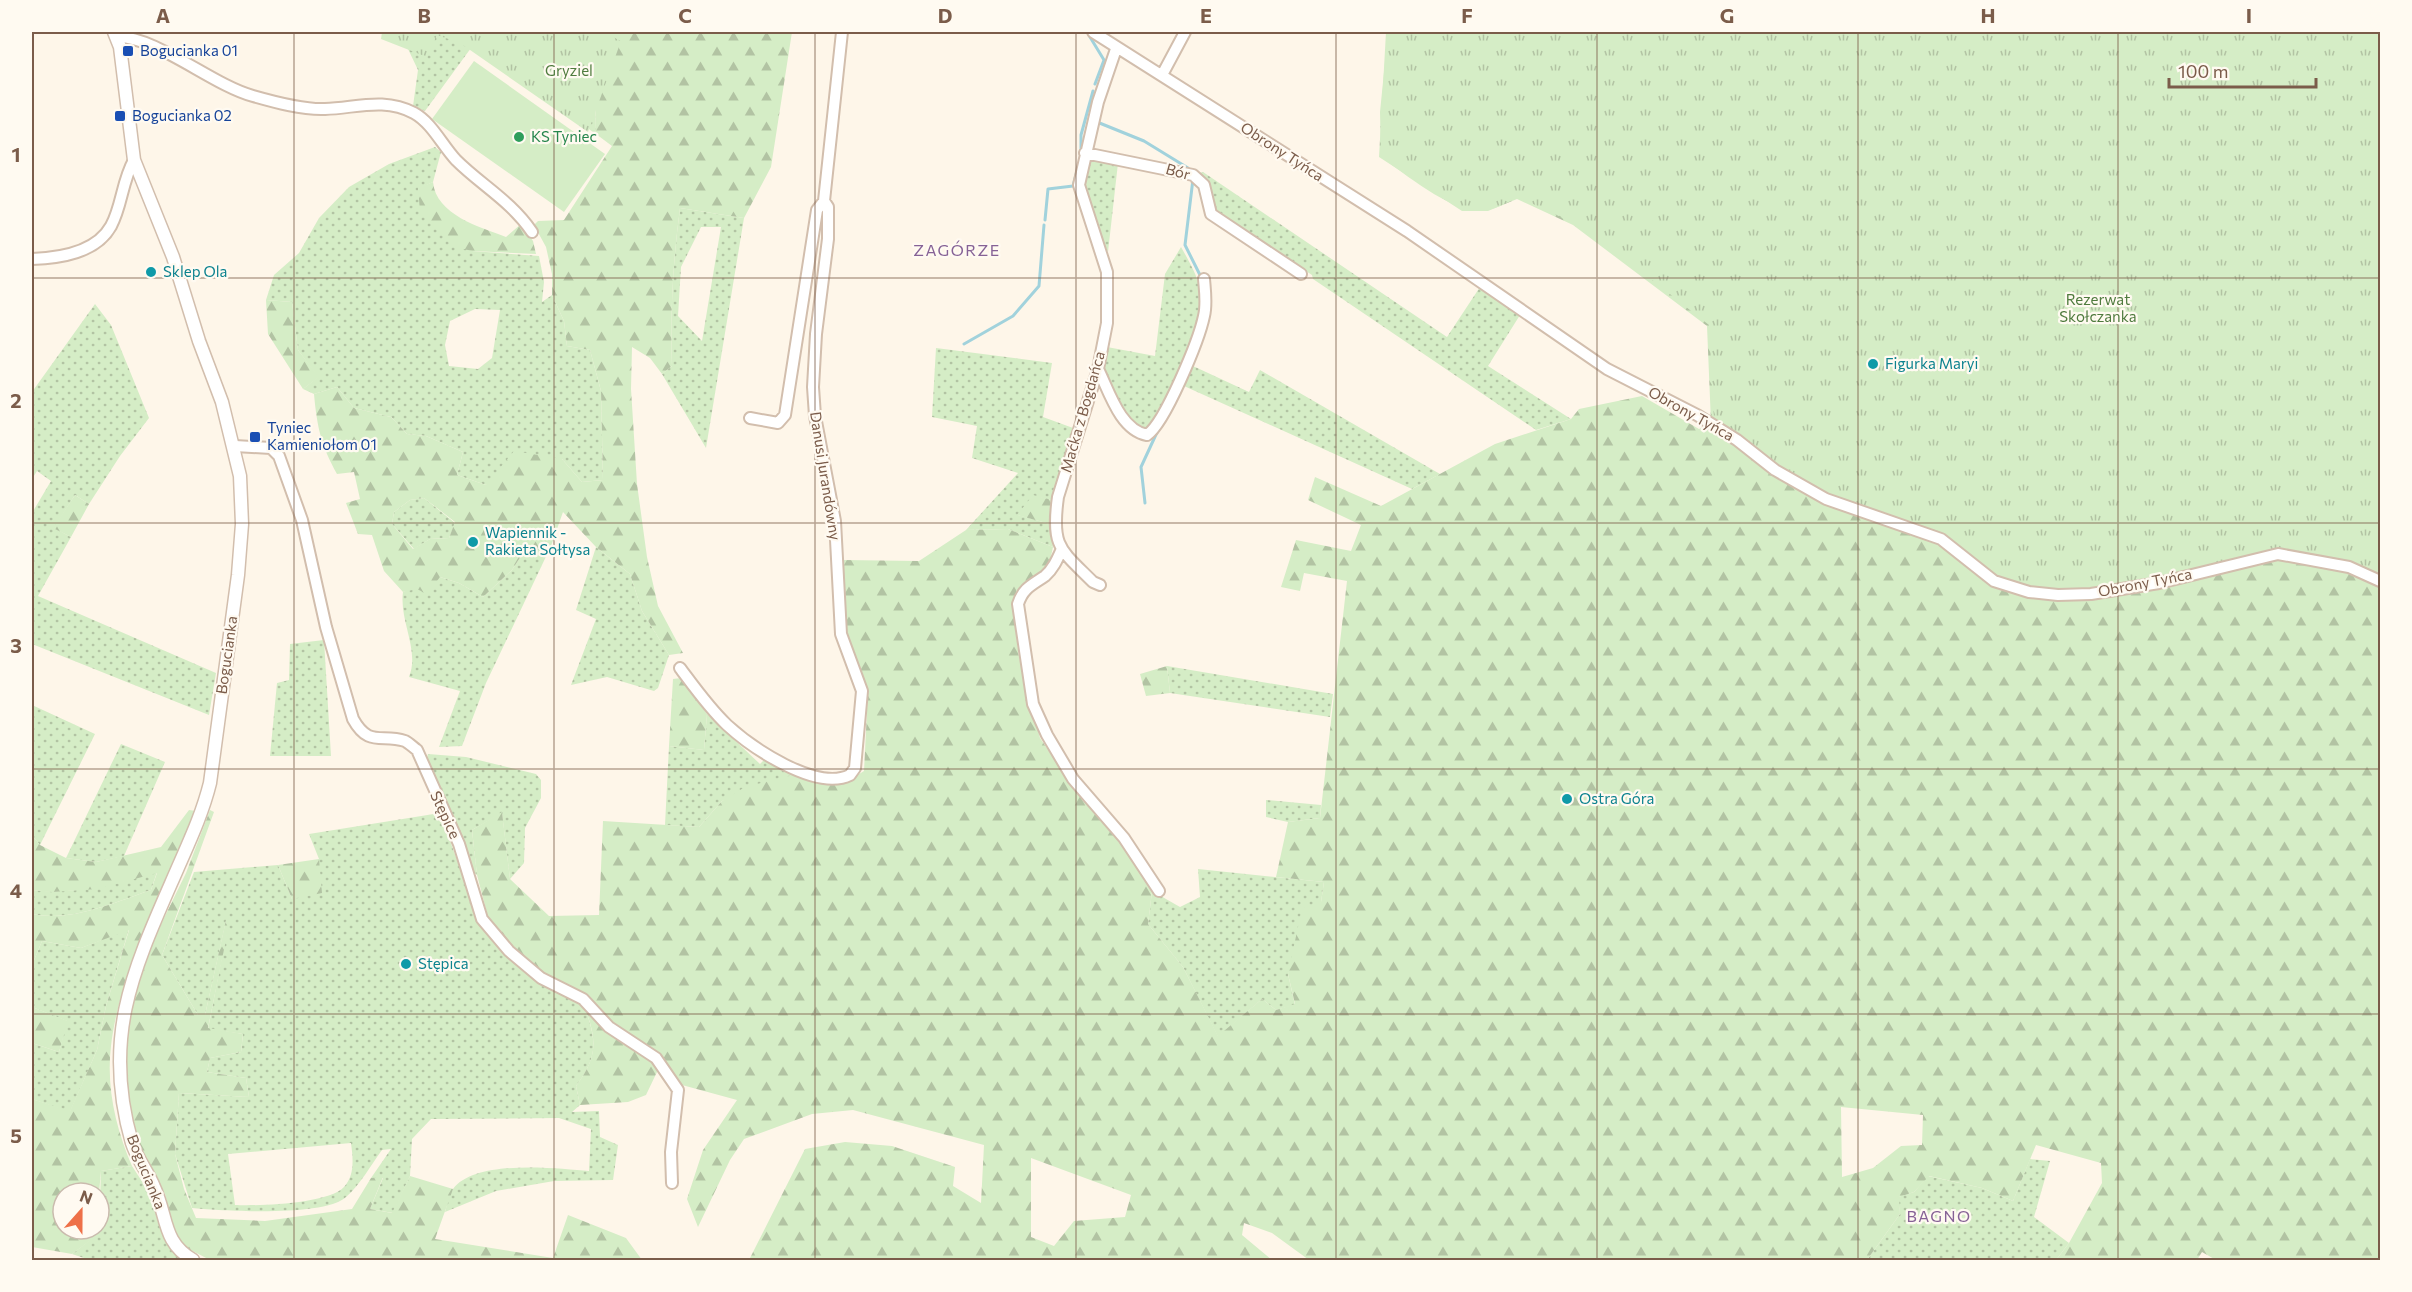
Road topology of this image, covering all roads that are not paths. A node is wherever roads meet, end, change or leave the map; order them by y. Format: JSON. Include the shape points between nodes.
{"nodes":[{"id":1,"x":842,"y":32,"type":"edge"},
{"id":2,"x":1093,"y":32,"type":"edge"},
{"id":3,"x":1185,"y":32,"type":"edge"},
{"id":4,"x":115,"y":34,"type":"edge"},
{"id":5,"x":1116,"y":49,"type":"junction"},
{"id":6,"x":1162,"y":75,"type":"junction"},
{"id":7,"x":1085,"y":153,"type":"junction"},
{"id":8,"x":134,"y":159,"type":"junction"},
{"id":9,"x":824,"y":201,"type":"junction"},
{"id":10,"x":532,"y":232,"type":"dead end"},
{"id":11,"x":32,"y":259,"type":"edge"},
{"id":12,"x":1301,"y":274,"type":"dead end"},
{"id":13,"x":1204,"y":279,"type":"dead end"},
{"id":14,"x":1098,"y":369,"type":"junction"},
{"id":15,"x":750,"y":418,"type":"dead end"},
{"id":16,"x":235,"y":446,"type":"junction"},
{"id":17,"x":1061,"y":551,"type":"junction"},
{"id":18,"x":2380,"y":581,"type":"edge"},
{"id":19,"x":1100,"y":585,"type":"dead end"},
{"id":20,"x":680,"y":668,"type":"dead end"},
{"id":21,"x":1159,"y":891,"type":"dead end"},
{"id":22,"x":672,"y":1183,"type":"dead end"},
{"id":23,"x":193,"y":1260,"type":"edge"}],
"edges":[{"from":1,"to":9,"type":"street","name":"Danusi Jurandówny"},
{"from":2,"to":5,"type":"street","name":"Obrony Tyńca"},
{"from":3,"to":6,"type":"street"},
{"from":4,"to":8,"type":"street","name":"Bogucianka"},
{"from":4,"to":10,"type":"street","via":[[152,46],[251,96],[317,109],[374,103],[406,109],[422,118],[459,162],[512,207]]},
{"from":5,"to":6,"type":"street","name":"Obrony Tyńca"},
{"from":5,"to":7,"type":"street","name":"Maćka z Bogdańca"},
{"from":6,"to":18,"type":"street","name":"Obrony Tyńca","via":[[1407,231],[1607,369],[1697,415],[1775,470],[1826,499],[1941,539],[1994,580],[2029,592],[2058,596],[2091,594],[2159,583],[2278,554],[2349,567]]},
{"from":7,"to":12,"type":"street","name":"Bór","via":[[1194,175],[1204,185],[1211,214]]},
{"from":7,"to":14,"type":"street","name":"Maćka z Bogdańca","via":[[1079,185],[1104,262],[1109,296]]},
{"from":8,"to":11,"type":"street","via":[[110,227],[98,239],[79,252]]},
{"from":8,"to":16,"type":"street","name":"Bogucianka","via":[[173,258]]},
{"from":9,"to":15,"type":"street","via":[[817,210],[785,415],[778,423]]},
{"from":9,"to":20,"type":"street","name":"Danusi Jurandówny","via":[[828,207],[828,239],[813,387],[835,521],[840,634],[862,691],[855,768],[850,775],[833,779],[787,767],[728,726]]},
{"from":13,"to":14,"type":"street","via":[[1204,318],[1155,429],[1147,435],[1126,424]]},
{"from":14,"to":17,"type":"street","name":"Maćka z Bogdańca","via":[[1058,497],[1055,530]]},
{"from":16,"to":22,"type":"street","name":"Stępice","via":[[271,448],[279,456],[302,520],[353,719],[370,737],[405,741],[417,750],[455,835],[483,919],[509,951],[541,978],[584,999],[609,1027],[656,1058],[678,1090]]},
{"from":16,"to":23,"type":"street","name":"Bogucianka","via":[[242,524],[210,783],[203,811],[138,962],[126,999],[119,1043],[120,1082],[132,1144],[154,1185],[171,1242]]},
{"from":17,"to":19,"type":"street"},
{"from":17,"to":21,"type":"street","via":[[1054,565],[1045,576],[1030,584],[1018,604],[1033,704],[1073,779],[1124,838]]}]}
